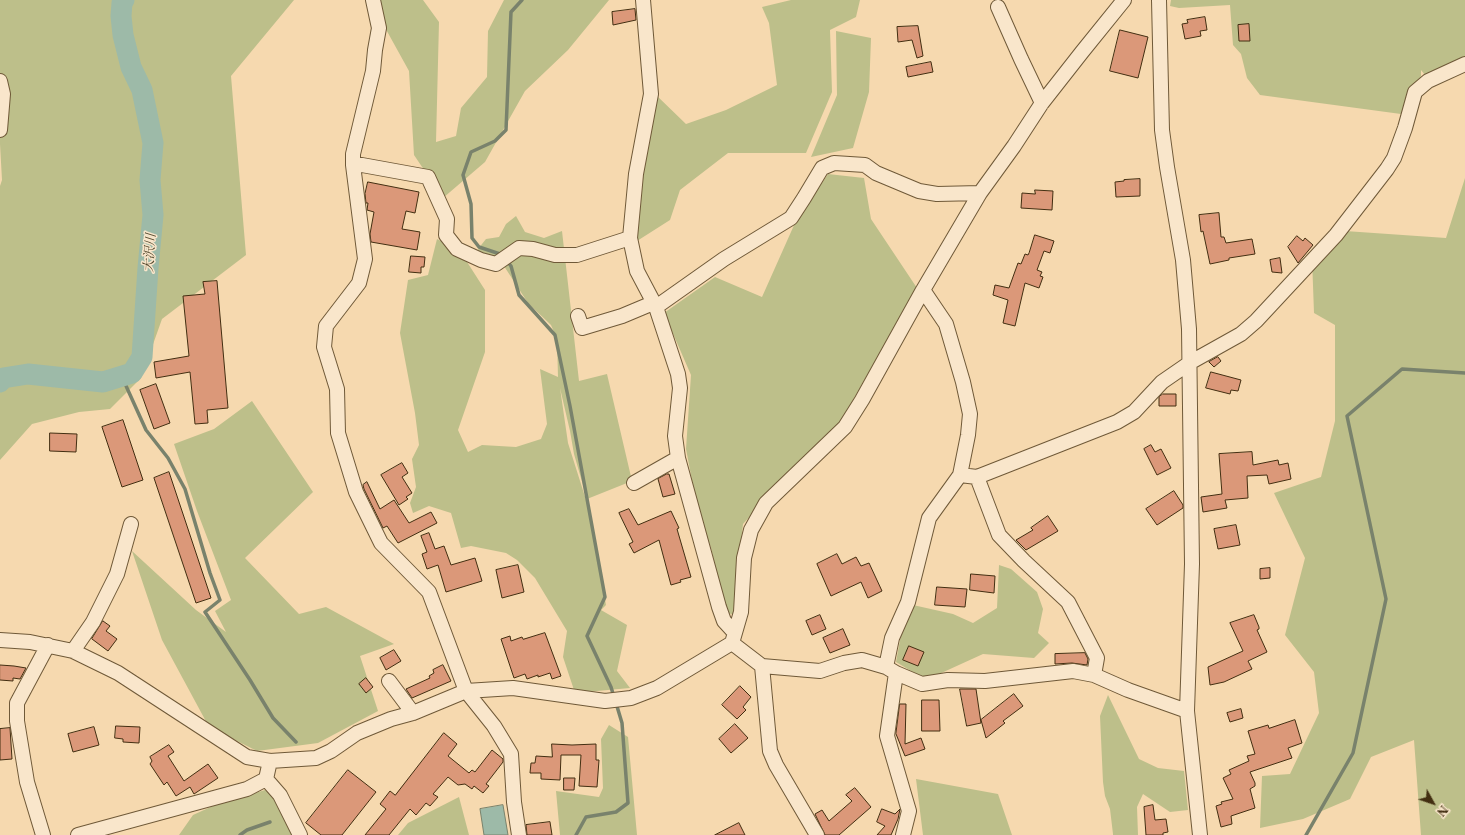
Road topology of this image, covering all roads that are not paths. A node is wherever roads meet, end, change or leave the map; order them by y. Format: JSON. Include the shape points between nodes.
{"nodes":[{"id":1,"x":373,"y":0,"type":"edge"},
{"id":2,"x":643,"y":0,"type":"edge"},
{"id":3,"x":1124,"y":0,"type":"edge"},
{"id":4,"x":1159,"y":0,"type":"edge"},
{"id":5,"x":998,"y":6,"type":"dead end"},
{"id":6,"x":1465,"y":64,"type":"edge"},
{"id":7,"x":0,"y":81,"type":"edge"},
{"id":8,"x":1042,"y":103,"type":"junction"},
{"id":9,"x":0,"y":130,"type":"edge"},
{"id":10,"x":353,"y":165,"type":"junction"},
{"id":11,"x":980,"y":193,"type":"junction"},
{"id":12,"x":630,"y":238,"type":"junction"},
{"id":13,"x":923,"y":290,"type":"junction"},
{"id":14,"x":654,"y":305,"type":"junction"},
{"id":15,"x":578,"y":316,"type":"dead end"},
{"id":16,"x":1191,"y":362,"type":"junction"},
{"id":17,"x":678,"y":458,"type":"junction"},
{"id":18,"x":960,"y":475,"type":"junction"},
{"id":19,"x":977,"y":477,"type":"junction"},
{"id":20,"x":634,"y":483,"type":"dead end"},
{"id":21,"x":130,"y":524,"type":"dead end"},
{"id":22,"x":734,"y":638,"type":"junction"},
{"id":23,"x":0,"y":640,"type":"edge"},
{"id":24,"x":48,"y":645,"type":"junction"},
{"id":25,"x":73,"y":651,"type":"junction"},
{"id":26,"x":762,"y":666,"type":"junction"},
{"id":27,"x":891,"y":670,"type":"junction"},
{"id":28,"x":1094,"y":675,"type":"junction"},
{"id":29,"x":388,"y":681,"type":"dead end"},
{"id":30,"x":466,"y":692,"type":"junction"},
{"id":31,"x":1187,"y":711,"type":"junction"},
{"id":32,"x":413,"y":713,"type":"junction"},
{"id":33,"x":270,"y":761,"type":"junction"},
{"id":34,"x":266,"y":779,"type":"junction"},
{"id":35,"x":43,"y":835,"type":"edge"},
{"id":36,"x":78,"y":835,"type":"edge"},
{"id":37,"x":300,"y":835,"type":"edge"},
{"id":38,"x":519,"y":835,"type":"edge"},
{"id":39,"x":817,"y":835,"type":"edge"},
{"id":40,"x":903,"y":835,"type":"edge"},
{"id":41,"x":1200,"y":835,"type":"edge"}],
"edges":[{"from":1,"to":10,"type":"street","via":[[379,28],[373,71],[353,154]]},
{"from":2,"to":12,"type":"street","via":[[651,94],[636,174]]},
{"from":3,"to":8,"type":"street"},
{"from":4,"to":16,"type":"street","via":[[1162,130],[1184,260]]},
{"from":5,"to":8,"type":"street"},
{"from":6,"to":16,"type":"street","via":[[1428,81],[1415,92],[1394,158],[1325,246],[1241,334]]},
{"from":7,"to":9,"type":"street","via":[[3,94]]},
{"from":8,"to":11,"type":"street"},
{"from":10,"to":12,"type":"street","via":[[428,177],[447,219],[446,235],[457,250],[496,264],[519,248],[554,255],[577,255]]},
{"from":10,"to":30,"type":"street","via":[[365,258],[359,283],[326,326],[324,347],[337,389],[338,433],[356,492],[381,543],[429,592]]},
{"from":11,"to":13,"type":"street"},
{"from":11,"to":14,"type":"street","via":[[937,194],[919,191],[865,166],[834,163],[822,168],[791,218]]},
{"from":12,"to":14,"type":"street","via":[[637,271]]},
{"from":13,"to":18,"type":"street","via":[[946,324],[970,414]]},
{"from":13,"to":22,"type":"street","via":[[845,427],[766,502],[751,530],[744,558],[741,612]]},
{"from":14,"to":15,"type":"street","via":[[582,328]]},
{"from":14,"to":17,"type":"street","via":[[678,374],[680,388],[675,436]]},
{"from":16,"to":19,"type":"street","via":[[1162,382],[1134,412],[1117,422]]},
{"from":16,"to":31,"type":"street","via":[[1192,564]]},
{"from":17,"to":20,"type":"street"},
{"from":17,"to":22,"type":"street","via":[[719,607]]},
{"from":18,"to":19,"type":"street"},
{"from":18,"to":27,"type":"street","via":[[929,518],[908,602],[892,638]]},
{"from":19,"to":28,"type":"street","via":[[999,535],[1068,602],[1097,658]]},
{"from":21,"to":25,"type":"street","via":[[117,574],[93,622]]},
{"from":22,"to":26,"type":"street"},
{"from":22,"to":30,"type":"street","via":[[711,657],[657,688],[631,698],[605,701],[513,688]]},
{"from":23,"to":24,"type":"street"},
{"from":24,"to":25,"type":"street"},
{"from":24,"to":35,"type":"street","via":[[17,709],[27,782]]},
{"from":25,"to":33,"type":"street","via":[[118,673],[248,757]]},
{"from":26,"to":27,"type":"street","via":[[820,671],[862,660]]},
{"from":26,"to":39,"type":"street","via":[[770,751]]},
{"from":27,"to":28,"type":"street","via":[[922,684],[948,680],[985,681],[1073,671]]},
{"from":27,"to":40,"type":"street","via":[[886,736],[909,811]]},
{"from":28,"to":31,"type":"street"},
{"from":29,"to":32,"type":"street"},
{"from":30,"to":32,"type":"street"},
{"from":30,"to":38,"type":"street","via":[[494,726],[511,754]]},
{"from":31,"to":41,"type":"street"},
{"from":32,"to":33,"type":"street","via":[[357,733],[316,758]]},
{"from":33,"to":34,"type":"street"},
{"from":34,"to":36,"type":"street","via":[[247,789]]},
{"from":34,"to":37,"type":"street","via":[[280,795]]}]}
